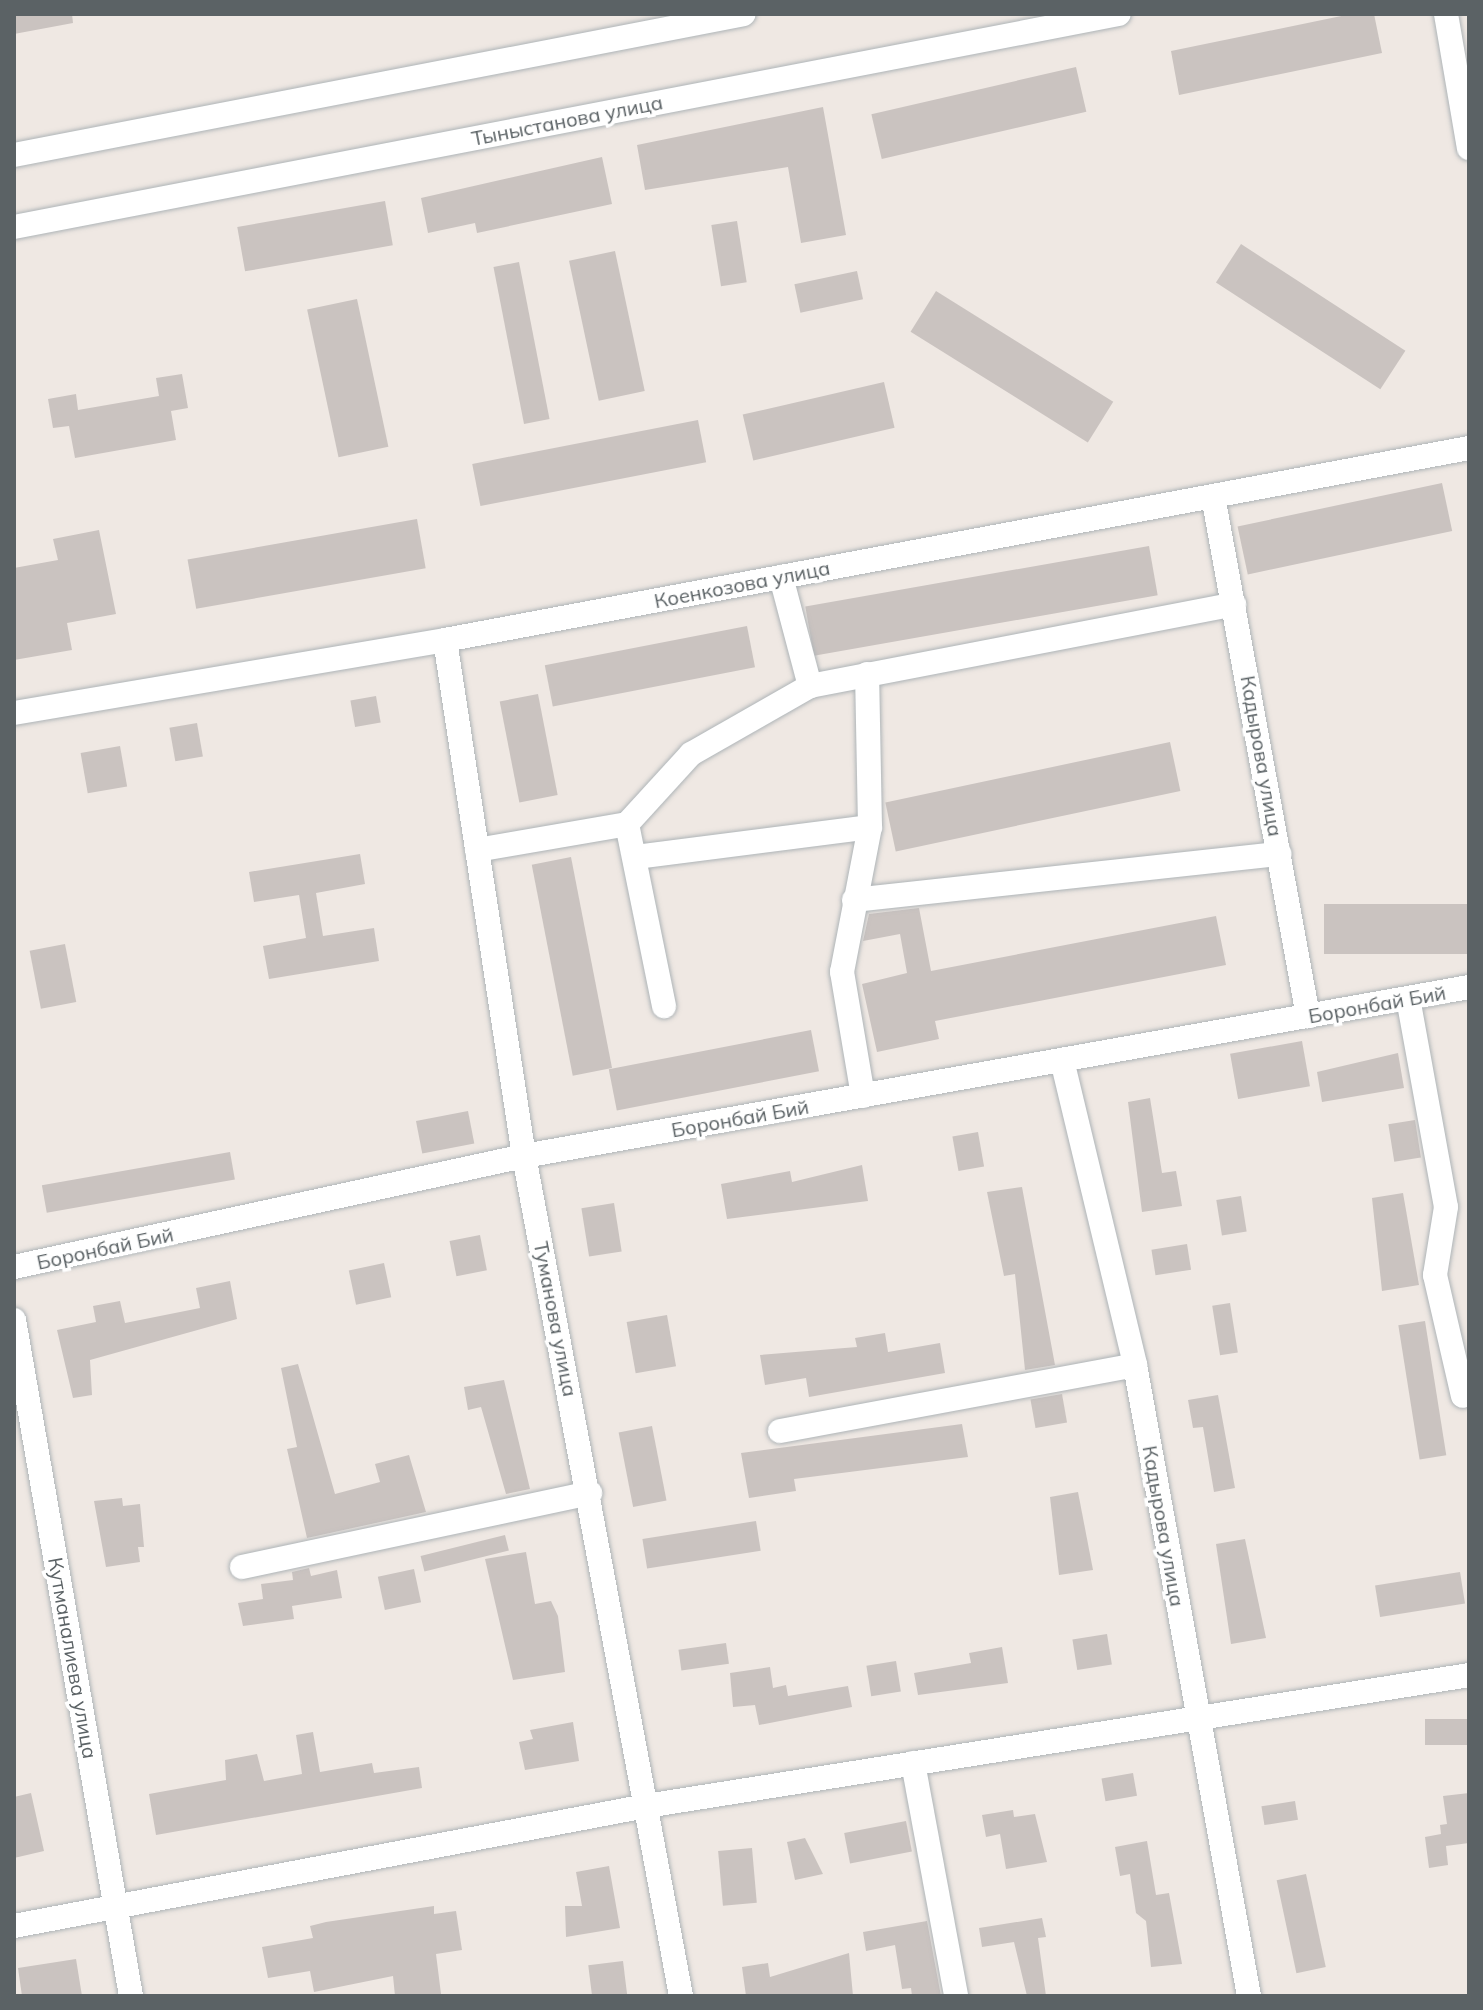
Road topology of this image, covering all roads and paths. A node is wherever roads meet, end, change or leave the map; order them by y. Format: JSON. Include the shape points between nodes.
{"nodes":[{"id":1,"x":744,"y":14,"type":"edge"},
{"id":2,"x":1119,"y":14,"type":"edge"},
{"id":3,"x":1446,"y":14,"type":"edge"},
{"id":4,"x":1469,"y":148,"type":"edge"},
{"id":5,"x":14,"y":155,"type":"edge"},
{"id":6,"x":14,"y":227,"type":"edge"},
{"id":7,"x":1469,"y":448,"type":"edge"},
{"id":8,"x":1213,"y":496,"type":"junction"},
{"id":9,"x":781,"y":577,"type":"junction"},
{"id":10,"x":1234,"y":604,"type":"junction"},
{"id":11,"x":445,"y":640,"type":"junction"},
{"id":12,"x":867,"y":674,"type":"junction"},
{"id":13,"x":810,"y":686,"type":"junction"},
{"id":14,"x":14,"y":713,"type":"edge"},
{"id":15,"x":627,"y":824,"type":"junction"},
{"id":16,"x":870,"y":827,"type":"junction"},
{"id":17,"x":477,"y":850,"type":"junction"},
{"id":18,"x":1280,"y":854,"type":"junction"},
{"id":19,"x":636,"y":857,"type":"junction"},
{"id":20,"x":854,"y":900,"type":"junction"},
{"id":21,"x":1469,"y":987,"type":"edge"},
{"id":22,"x":1408,"y":998,"type":"junction"},
{"id":23,"x":664,"y":1006,"type":"dead end"},
{"id":24,"x":1308,"y":1016,"type":"junction"},
{"id":25,"x":1062,"y":1060,"type":"junction"},
{"id":26,"x":863,"y":1096,"type":"junction"},
{"id":27,"x":524,"y":1156,"type":"junction"},
{"id":28,"x":14,"y":1267,"type":"edge"},
{"id":29,"x":14,"y":1320,"type":"edge"},
{"id":30,"x":1135,"y":1365,"type":"junction"},
{"id":31,"x":1463,"y":1396,"type":"dead end"},
{"id":32,"x":780,"y":1431,"type":"dead end"},
{"id":33,"x":590,"y":1493,"type":"junction"},
{"id":34,"x":242,"y":1567,"type":"dead end"},
{"id":35,"x":1469,"y":1675,"type":"edge"},
{"id":36,"x":1198,"y":1722,"type":"junction"},
{"id":37,"x":913,"y":1763,"type":"junction"},
{"id":38,"x":646,"y":1806,"type":"junction"},
{"id":39,"x":116,"y":1908,"type":"junction"},
{"id":40,"x":14,"y":1926,"type":"edge"},
{"id":41,"x":131,"y":1996,"type":"edge"},
{"id":42,"x":681,"y":1996,"type":"edge"},
{"id":43,"x":956,"y":1996,"type":"edge"},
{"id":44,"x":1249,"y":1996,"type":"edge"}],
"edges":[{"from":1,"to":5,"type":"street"},
{"from":2,"to":6,"type":"street","name":"Тыныстанова улица"},
{"from":3,"to":4,"type":"street"},
{"from":7,"to":8,"type":"street","name":"Коенкозова улица"},
{"from":8,"to":9,"type":"street","name":"Коенкозова улица"},
{"from":8,"to":10,"type":"street","name":"Кадырова улица"},
{"from":9,"to":11,"type":"street","name":"Коенкозова улица"},
{"from":9,"to":13,"type":"street"},
{"from":10,"to":12,"type":"street"},
{"from":10,"to":18,"type":"street","name":"Кадырова улица"},
{"from":11,"to":14,"type":"street","name":"Коенкозова улица"},
{"from":11,"to":17,"type":"street","name":"Туманова улица"},
{"from":12,"to":13,"type":"street"},
{"from":12,"to":16,"type":"street"},
{"from":13,"to":15,"type":"street","via":[[691,754]]},
{"from":15,"to":17,"type":"street"},
{"from":15,"to":19,"type":"street"},
{"from":16,"to":19,"type":"street"},
{"from":16,"to":20,"type":"street"},
{"from":17,"to":27,"type":"street","name":"Туманова улица"},
{"from":18,"to":20,"type":"street"},
{"from":18,"to":24,"type":"street","name":"Кадырова улица"},
{"from":19,"to":23,"type":"street"},
{"from":20,"to":26,"type":"street","via":[[842,972]]},
{"from":21,"to":22,"type":"street","name":"Боронбай Бий"},
{"from":22,"to":24,"type":"street","name":"Боронбай Бий"},
{"from":22,"to":31,"type":"street","via":[[1446,1207],[1435,1275]]},
{"from":24,"to":25,"type":"street","name":"Боронбай Бий"},
{"from":25,"to":26,"type":"street","name":"Боронбай Бий"},
{"from":25,"to":30,"type":"street","name":"Кадырова улица"},
{"from":26,"to":27,"type":"street","name":"Боронбай Бий"},
{"from":27,"to":28,"type":"street","name":"Боронбай Бий"},
{"from":27,"to":33,"type":"street","name":"Туманова улица"},
{"from":29,"to":39,"type":"street","name":"Кутманалиева улица"},
{"from":30,"to":32,"type":"street"},
{"from":30,"to":36,"type":"street","name":"Кадырова улица"},
{"from":33,"to":34,"type":"street"},
{"from":33,"to":38,"type":"street","name":"Туманова улица"},
{"from":35,"to":36,"type":"street"},
{"from":36,"to":37,"type":"street"},
{"from":36,"to":44,"type":"street","name":"Кадырова улица"},
{"from":37,"to":38,"type":"street"},
{"from":37,"to":43,"type":"street"},
{"from":38,"to":39,"type":"street"},
{"from":38,"to":42,"type":"street","name":"Туманова улица"},
{"from":39,"to":40,"type":"street"},
{"from":39,"to":41,"type":"street","name":"Кутманалиева улица"}]}
